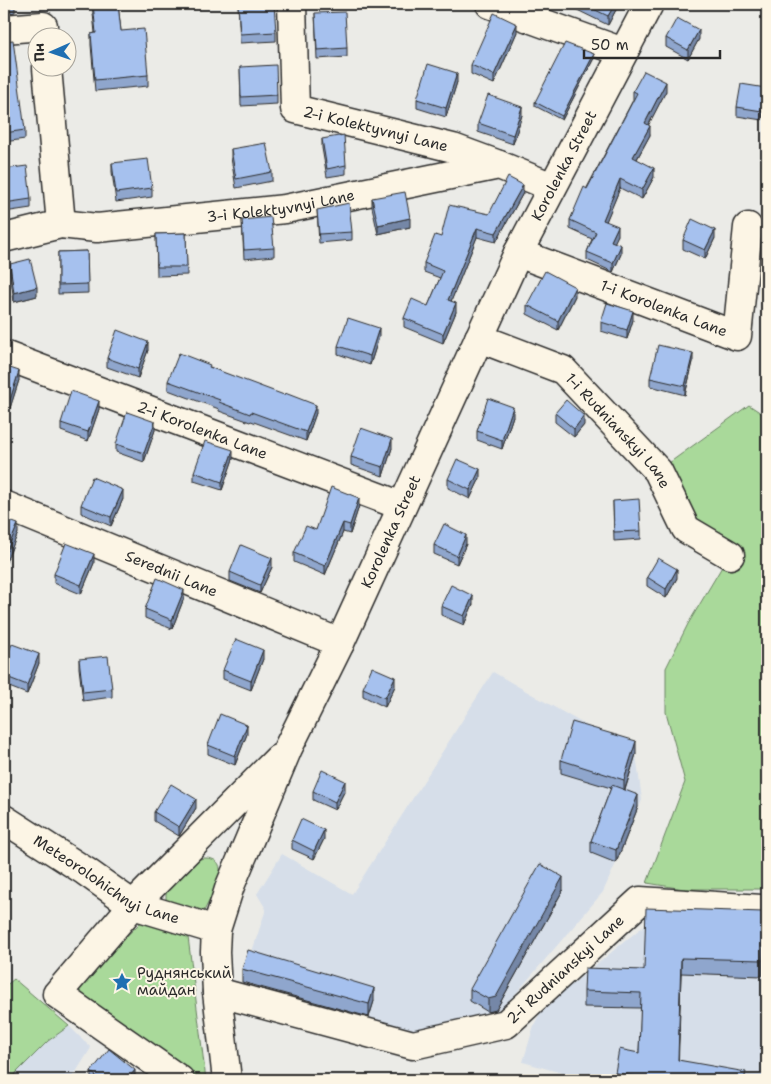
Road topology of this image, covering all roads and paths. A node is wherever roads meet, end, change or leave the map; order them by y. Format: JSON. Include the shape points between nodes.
{"nodes":[{"id":1,"x":292,"y":4,"type":"edge"},
{"id":2,"x":490,"y":4,"type":"edge"},
{"id":3,"x":649,"y":4,"type":"edge"},
{"id":4,"x":43,"y":22,"type":"edge"},
{"id":5,"x":4,"y":29,"type":"edge"},
{"id":6,"x":623,"y":52,"type":"junction"},
{"id":7,"x":48,"y":78,"type":"edge"},
{"id":8,"x":499,"y":165,"type":"junction"},
{"id":9,"x":552,"y":187,"type":"junction"},
{"id":10,"x":62,"y":224,"type":"junction"},
{"id":11,"x":748,"y":228,"type":"dead end"},
{"id":12,"x":4,"y":238,"type":"edge"},
{"id":13,"x":518,"y":253,"type":"junction"},
{"id":14,"x":479,"y":338,"type":"junction"},
{"id":15,"x":4,"y":355,"type":"edge"},
{"id":16,"x":4,"y":505,"type":"edge"},
{"id":17,"x":402,"y":506,"type":"junction"},
{"id":18,"x":730,"y":554,"type":"dead end"},
{"id":19,"x":340,"y":643,"type":"junction"},
{"id":20,"x":288,"y":748,"type":"junction"},
{"id":21,"x":4,"y":819,"type":"edge"},
{"id":22,"x":132,"y":905,"type":"junction"},
{"id":23,"x":767,"y":912,"type":"edge"},
{"id":24,"x":216,"y":930,"type":"junction"},
{"id":25,"x":216,"y":992,"type":"junction"},
{"id":26,"x":180,"y":1080,"type":"edge"},
{"id":27,"x":227,"y":1080,"type":"edge"}],
"edges":[{"from":1,"to":8,"type":"street","name":"2-i Kolektyvnyi Lane","via":[[295,109],[453,148]]},
{"from":2,"to":6,"type":"street"},
{"from":3,"to":6,"type":"street","name":"Korolenka Street"},
{"from":4,"to":5,"type":"street"},
{"from":6,"to":9,"type":"street","name":"Korolenka Street"},
{"from":7,"to":10,"type":"street"},
{"from":8,"to":9,"type":"street"},
{"from":8,"to":10,"type":"street","name":"3-i Kolektyvnyi Lane","via":[[285,209],[97,228]]},
{"from":9,"to":13,"type":"street","name":"Korolenka Street"},
{"from":10,"to":12,"type":"street","name":"3-i Kolektyvnyi Lane"},
{"from":11,"to":13,"type":"street","name":"1-i Korolenka Lane","via":[[737,336]]},
{"from":13,"to":14,"type":"street","name":"Korolenka Street"},
{"from":14,"to":17,"type":"street","name":"Korolenka Street"},
{"from":14,"to":18,"type":"street","name":"1-i Rudnianskyi Lane","via":[[562,370],[658,471],[686,530]]},
{"from":15,"to":17,"type":"street","name":"2-i Korolenka Lane"},
{"from":16,"to":19,"type":"street","name":"Serednii Lane"},
{"from":17,"to":19,"type":"street","name":"Korolenka Street"},
{"from":19,"to":20,"type":"street","name":"Korolenka Street"},
{"from":20,"to":22,"type":"street"},
{"from":20,"to":24,"type":"street","name":"Korolenka Street","via":[[230,886]]},
{"from":21,"to":22,"type":"street","name":"Meteorolohichnyi Lane"},
{"from":22,"to":24,"type":"street","name":"Meteorolohichnyi Lane"},
{"from":22,"to":26,"type":"street","via":[[57,994]]},
{"from":23,"to":25,"type":"street","name":"2-i Rudnianskyi Lane","via":[[640,901],[506,1024],[413,1045]]},
{"from":24,"to":25,"type":"street","name":"Korolenka Street"},
{"from":25,"to":27,"type":"street","name":"Korolenka Street"}]}
